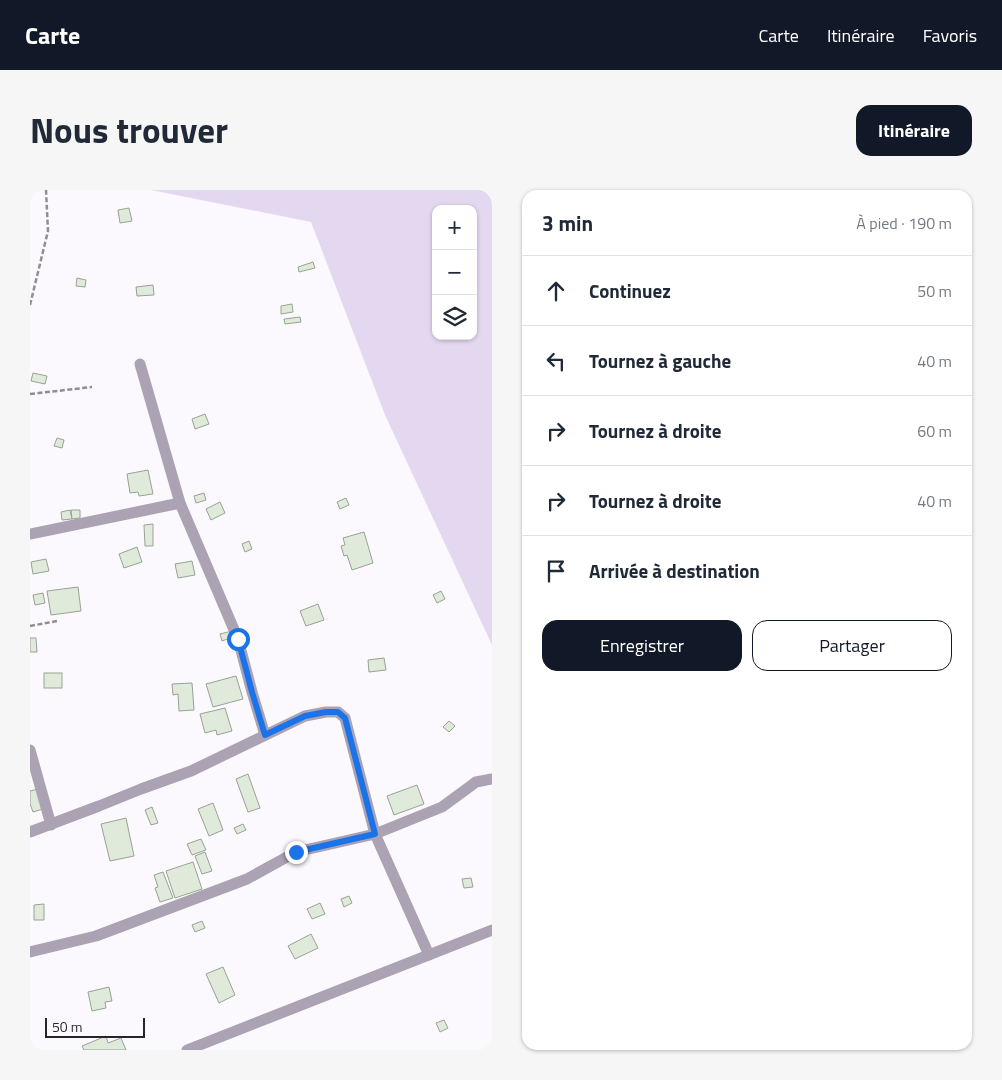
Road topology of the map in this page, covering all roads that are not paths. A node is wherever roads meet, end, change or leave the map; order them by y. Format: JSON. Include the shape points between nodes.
{"nodes":[{"id":1,"x":140,"y":364,"type":"dead end"},
{"id":2,"x":180,"y":503,"type":"junction"},
{"id":3,"x":30,"y":534,"type":"edge"},
{"id":4,"x":265,"y":735,"type":"junction"},
{"id":5,"x":30,"y":750,"type":"edge"},
{"id":6,"x":492,"y":779,"type":"edge"},
{"id":7,"x":51,"y":825,"type":"junction"},
{"id":8,"x":30,"y":832,"type":"edge"},
{"id":9,"x":375,"y":834,"type":"junction"},
{"id":10,"x":492,"y":930,"type":"edge"},
{"id":11,"x":30,"y":952,"type":"edge"},
{"id":12,"x":429,"y":955,"type":"junction"},
{"id":13,"x":187,"y":1050,"type":"edge"}],
"edges":[{"from":1,"to":2,"type":"street"},
{"from":2,"to":3,"type":"street"},
{"from":2,"to":4,"type":"street","via":[[238,639]]},
{"from":4,"to":7,"type":"street","via":[[191,771]]},
{"from":4,"to":9,"type":"street","via":[[305,716],[338,712],[345,718]]},
{"from":5,"to":7,"type":"street"},
{"from":6,"to":9,"type":"street","via":[[476,782],[442,806]]},
{"from":7,"to":8,"type":"street"},
{"from":9,"to":11,"type":"street","via":[[296,852],[248,879],[96,936]]},
{"from":9,"to":12,"type":"street"},
{"from":10,"to":12,"type":"street"},
{"from":12,"to":13,"type":"street"}]}
